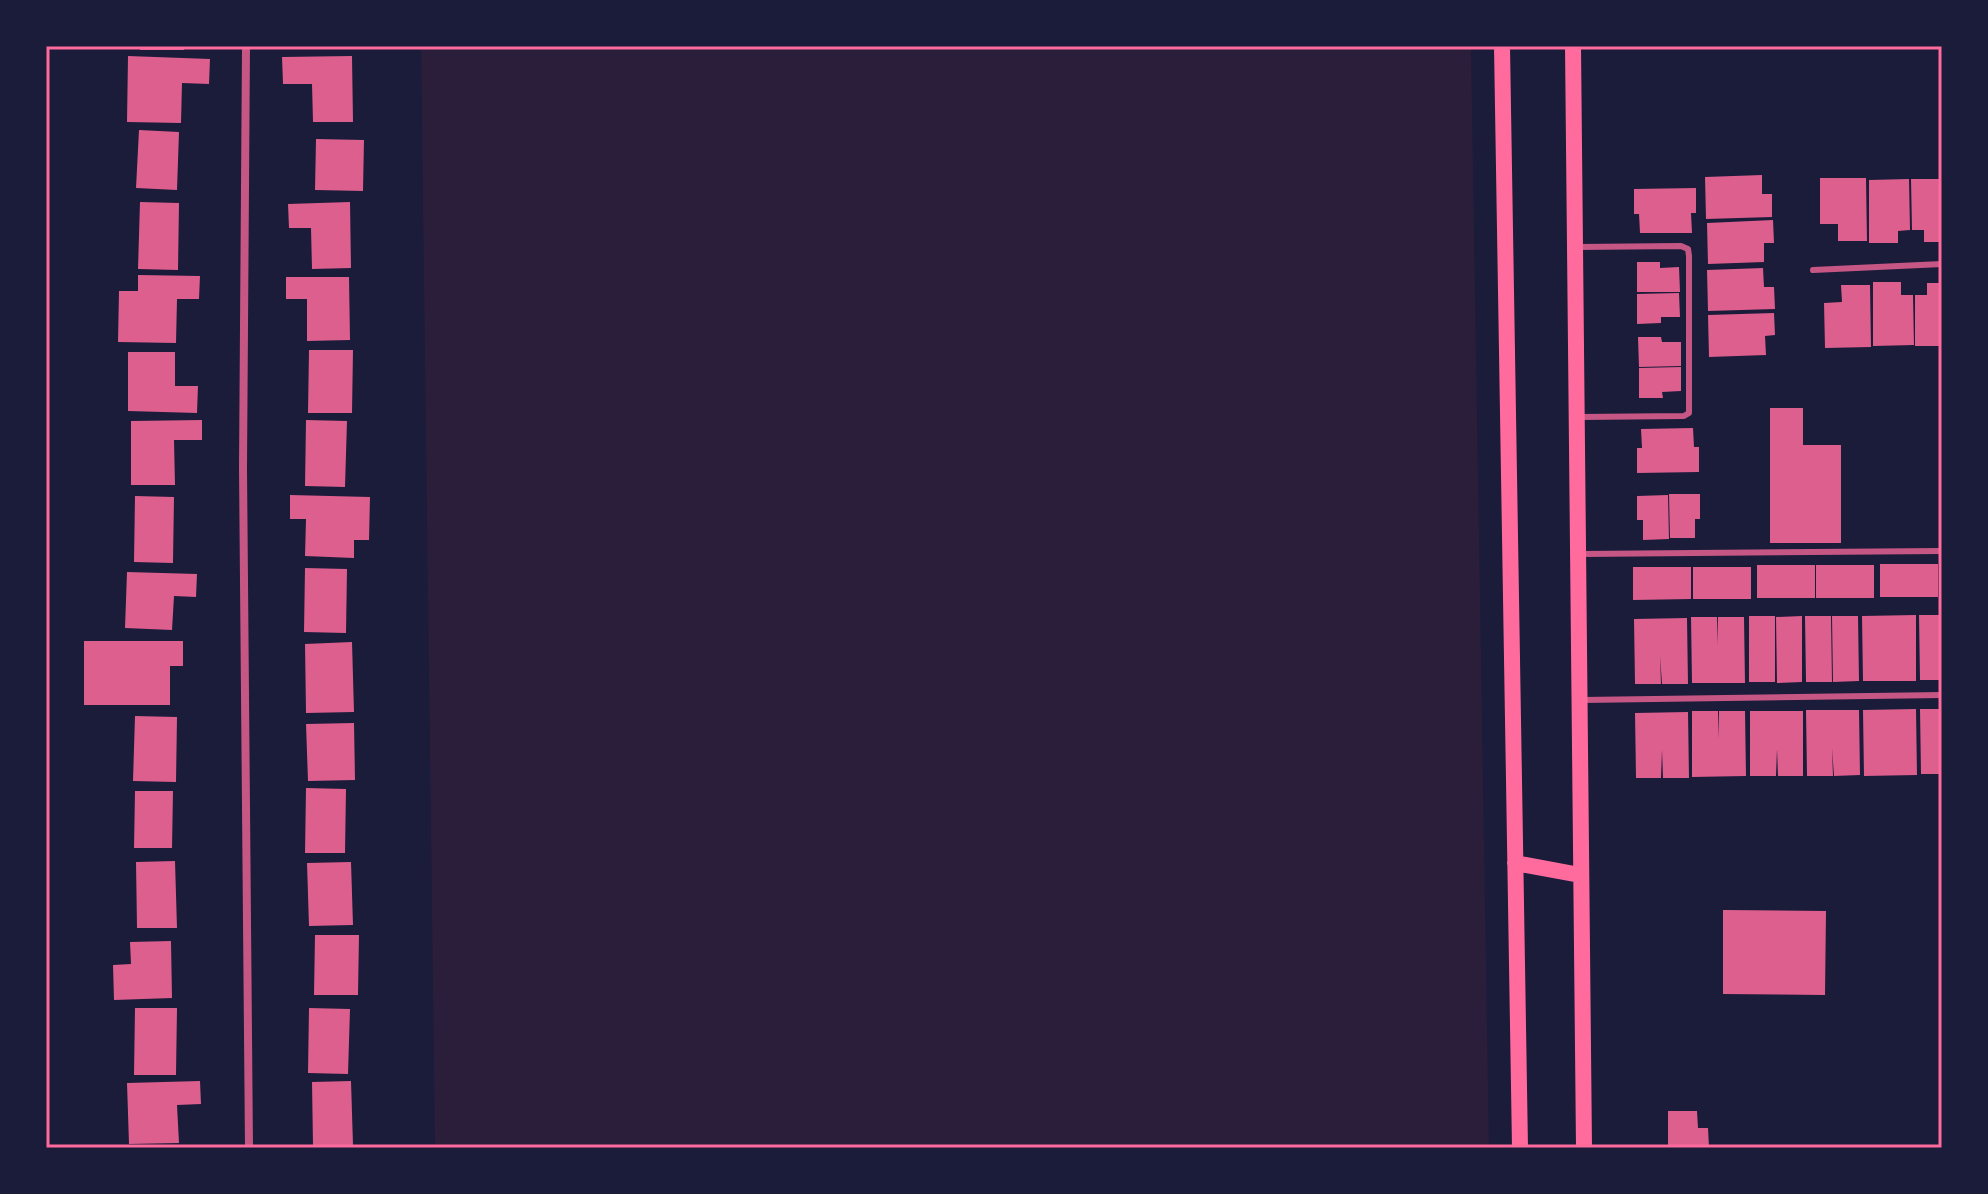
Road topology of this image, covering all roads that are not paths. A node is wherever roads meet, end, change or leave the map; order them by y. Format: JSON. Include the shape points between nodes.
{"nodes":[{"id":1,"x":246,"y":46,"type":"edge"},
{"id":2,"x":1502,"y":46,"type":"edge"},
{"id":3,"x":1573,"y":46,"type":"edge"},
{"id":4,"x":1575,"y":247,"type":"junction"},
{"id":5,"x":1942,"y":264,"type":"edge"},
{"id":6,"x":1813,"y":270,"type":"dead end"},
{"id":7,"x":1576,"y":417,"type":"junction"},
{"id":8,"x":1942,"y":551,"type":"edge"},
{"id":9,"x":1578,"y":554,"type":"junction"},
{"id":10,"x":1942,"y":695,"type":"edge"},
{"id":11,"x":1579,"y":700,"type":"junction"},
{"id":12,"x":1515,"y":863,"type":"junction"},
{"id":13,"x":1580,"y":875,"type":"junction"},
{"id":14,"x":249,"y":1148,"type":"edge"},
{"id":15,"x":1520,"y":1148,"type":"edge"},
{"id":16,"x":1584,"y":1148,"type":"edge"}],
"edges":[{"from":1,"to":14,"type":"street","via":[[243,468]]},
{"from":2,"to":12,"type":"main road"},
{"from":3,"to":4,"type":"main road"},
{"from":4,"to":7,"type":"main road"},
{"from":4,"to":7,"type":"lane","via":[[1688,249],[1691,407],[1684,416]]},
{"from":5,"to":6,"type":"lane"},
{"from":7,"to":9,"type":"main road"},
{"from":8,"to":9,"type":"lane"},
{"from":9,"to":11,"type":"main road"},
{"from":10,"to":11,"type":"lane"},
{"from":11,"to":13,"type":"main road"},
{"from":12,"to":13,"type":"main road"},
{"from":12,"to":15,"type":"main road"},
{"from":13,"to":16,"type":"main road"}]}
